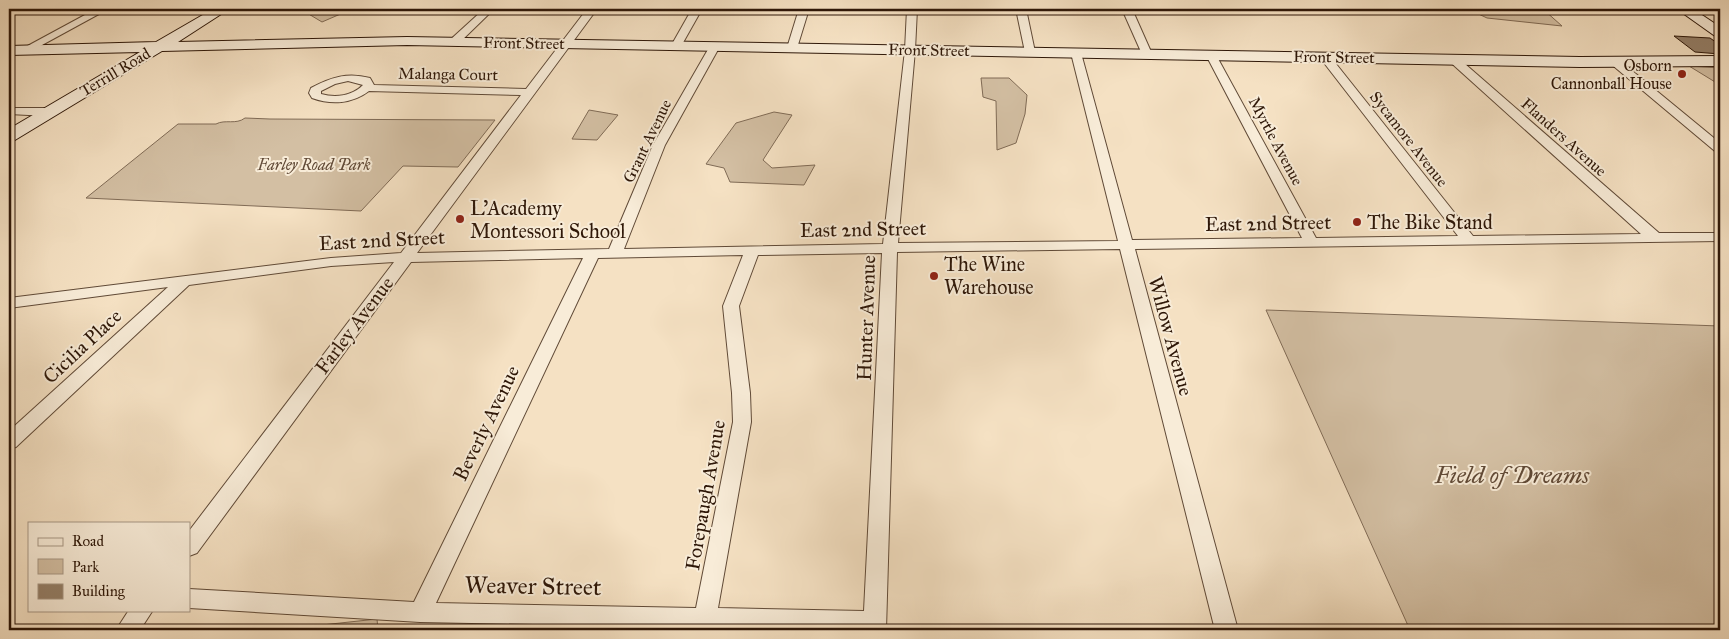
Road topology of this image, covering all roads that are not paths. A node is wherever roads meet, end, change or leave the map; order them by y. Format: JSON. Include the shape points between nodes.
{"nodes":[{"id":1,"x":103,"y":9,"type":"edge"},
{"id":2,"x":222,"y":9,"type":"edge"},
{"id":3,"x":489,"y":9,"type":"edge"},
{"id":4,"x":592,"y":9,"type":"edge"},
{"id":5,"x":697,"y":9,"type":"edge"},
{"id":6,"x":804,"y":9,"type":"edge"},
{"id":7,"x":912,"y":9,"type":"edge"},
{"id":8,"x":1021,"y":9,"type":"edge"},
{"id":9,"x":1127,"y":9,"type":"edge"},
{"id":10,"x":1684,"y":9,"type":"edge"},
{"id":11,"x":1720,"y":33,"type":"edge"},
{"id":12,"x":454,"y":42,"type":"junction"},
{"id":13,"x":564,"y":44,"type":"junction"},
{"id":14,"x":160,"y":46,"type":"junction"},
{"id":15,"x":676,"y":46,"type":"junction"},
{"id":16,"x":715,"y":46,"type":"junction"},
{"id":17,"x":792,"y":48,"type":"junction"},
{"id":18,"x":9,"y":50,"type":"edge"},
{"id":19,"x":27,"y":50,"type":"junction"},
{"id":20,"x":910,"y":50,"type":"junction"},
{"id":21,"x":1030,"y":52,"type":"junction"},
{"id":22,"x":1076,"y":52,"type":"junction"},
{"id":23,"x":1147,"y":54,"type":"junction"},
{"id":24,"x":1211,"y":55,"type":"junction"},
{"id":25,"x":1325,"y":57,"type":"junction"},
{"id":26,"x":1453,"y":59,"type":"junction"},
{"id":27,"x":1615,"y":62,"type":"junction"},
{"id":28,"x":1720,"y":63,"type":"edge"},
{"id":29,"x":367,"y":88,"type":"dead end"},
{"id":30,"x":528,"y":92,"type":"junction"},
{"id":31,"x":9,"y":111,"type":"edge"},
{"id":32,"x":48,"y":112,"type":"junction"},
{"id":33,"x":9,"y":136,"type":"edge"},
{"id":34,"x":1720,"y":149,"type":"edge"},
{"id":35,"x":1654,"y":237,"type":"junction"},
{"id":36,"x":1720,"y":237,"type":"edge"},
{"id":37,"x":1469,"y":240,"type":"junction"},
{"id":38,"x":1311,"y":242,"type":"junction"},
{"id":39,"x":1125,"y":246,"type":"junction"},
{"id":40,"x":890,"y":248,"type":"junction"},
{"id":41,"x":752,"y":251,"type":"junction"},
{"id":42,"x":615,"y":253,"type":"junction"},
{"id":43,"x":593,"y":254,"type":"junction"},
{"id":44,"x":405,"y":257,"type":"junction"},
{"id":45,"x":184,"y":281,"type":"junction"},
{"id":46,"x":9,"y":303,"type":"edge"},
{"id":47,"x":9,"y":442,"type":"edge"},
{"id":48,"x":190,"y":546,"type":"edge"},
{"id":49,"x":190,"y":599,"type":"edge"},
{"id":50,"x":140,"y":612,"type":"edge"},
{"id":51,"x":420,"y":612,"type":"junction"},
{"id":52,"x":704,"y":624,"type":"edge"},
{"id":53,"x":875,"y":626,"type":"edge"},
{"id":54,"x":126,"y":630,"type":"edge"},
{"id":55,"x":1226,"y":630,"type":"edge"}],
"edges":[{"from":1,"to":19,"type":"street"},
{"from":2,"to":14,"type":"street","name":"Terrill Road"},
{"from":3,"to":12,"type":"street"},
{"from":4,"to":13,"type":"street","name":"Farley Avenue"},
{"from":5,"to":15,"type":"street"},
{"from":6,"to":17,"type":"street"},
{"from":7,"to":20,"type":"street","name":"Hunter Avenue"},
{"from":8,"to":21,"type":"street"},
{"from":9,"to":23,"type":"street"},
{"from":10,"to":11,"type":"street"},
{"from":12,"to":13,"type":"street","name":"Front Street"},
{"from":12,"to":14,"type":"street","name":"Front Street"},
{"from":13,"to":15,"type":"street","name":"Front Street"},
{"from":13,"to":30,"type":"street","name":"Farley Avenue"},
{"from":14,"to":19,"type":"street","name":"Front Street"},
{"from":14,"to":32,"type":"street","name":"Terrill Road"},
{"from":15,"to":16,"type":"street","name":"Front Street"},
{"from":16,"to":17,"type":"street","name":"Front Street"},
{"from":16,"to":42,"type":"street","name":"Grant Avenue","via":[[659,145]]},
{"from":17,"to":20,"type":"street","name":"Front Street"},
{"from":18,"to":19,"type":"street","name":"Front Street"},
{"from":20,"to":21,"type":"street","name":"Front Street"},
{"from":20,"to":40,"type":"street","name":"Hunter Avenue"},
{"from":21,"to":22,"type":"street","name":"Front Street"},
{"from":22,"to":23,"type":"street","name":"Front Street"},
{"from":22,"to":39,"type":"street","name":"Willow Avenue"},
{"from":23,"to":24,"type":"street","name":"Front Street"},
{"from":24,"to":25,"type":"street","name":"Front Street"},
{"from":24,"to":38,"type":"street","name":"Myrtle Avenue"},
{"from":25,"to":26,"type":"street","name":"Front Street"},
{"from":25,"to":37,"type":"street","name":"Sycamore Avenue"},
{"from":26,"to":27,"type":"street","name":"Front Street"},
{"from":26,"to":35,"type":"street","name":"Flanders Avenue"},
{"from":27,"to":28,"type":"street","name":"Front Street"},
{"from":27,"to":34,"type":"street"},
{"from":29,"to":30,"type":"street","name":"Malanga Court"},
{"from":30,"to":44,"type":"street","name":"Farley Avenue"},
{"from":31,"to":32,"type":"street"},
{"from":32,"to":33,"type":"street","name":"Terrill Road"},
{"from":35,"to":36,"type":"street","name":"East 2nd Street"},
{"from":35,"to":37,"type":"street","name":"East 2nd Street"},
{"from":37,"to":38,"type":"street","name":"East 2nd Street"},
{"from":38,"to":39,"type":"street","name":"East 2nd Street"},
{"from":39,"to":40,"type":"street","name":"East 2nd Street"},
{"from":39,"to":55,"type":"street","name":"Willow Avenue"},
{"from":40,"to":41,"type":"street","name":"East 2nd Street"},
{"from":40,"to":53,"type":"street","name":"Hunter Avenue"},
{"from":41,"to":42,"type":"street","name":"East 2nd Street"},
{"from":41,"to":52,"type":"street","name":"Forepaugh Avenue","via":[[731,306],[742,422]]},
{"from":42,"to":43,"type":"street","name":"East 2nd Street"},
{"from":43,"to":44,"type":"street","name":"East 2nd Street"},
{"from":43,"to":51,"type":"street","name":"Beverly Avenue"},
{"from":44,"to":45,"type":"street","name":"East 2nd Street","via":[[331,262]]},
{"from":44,"to":48,"type":"street","name":"Farley Avenue"},
{"from":45,"to":46,"type":"street","name":"East 2nd Street"},
{"from":45,"to":47,"type":"street","name":"Cicilia Place"},
{"from":49,"to":51,"type":"street","name":"Weaver Street"},
{"from":50,"to":54,"type":"street"},
{"from":51,"to":52,"type":"street","name":"Weaver Street"},
{"from":52,"to":53,"type":"street","name":"Weaver Street"}]}
